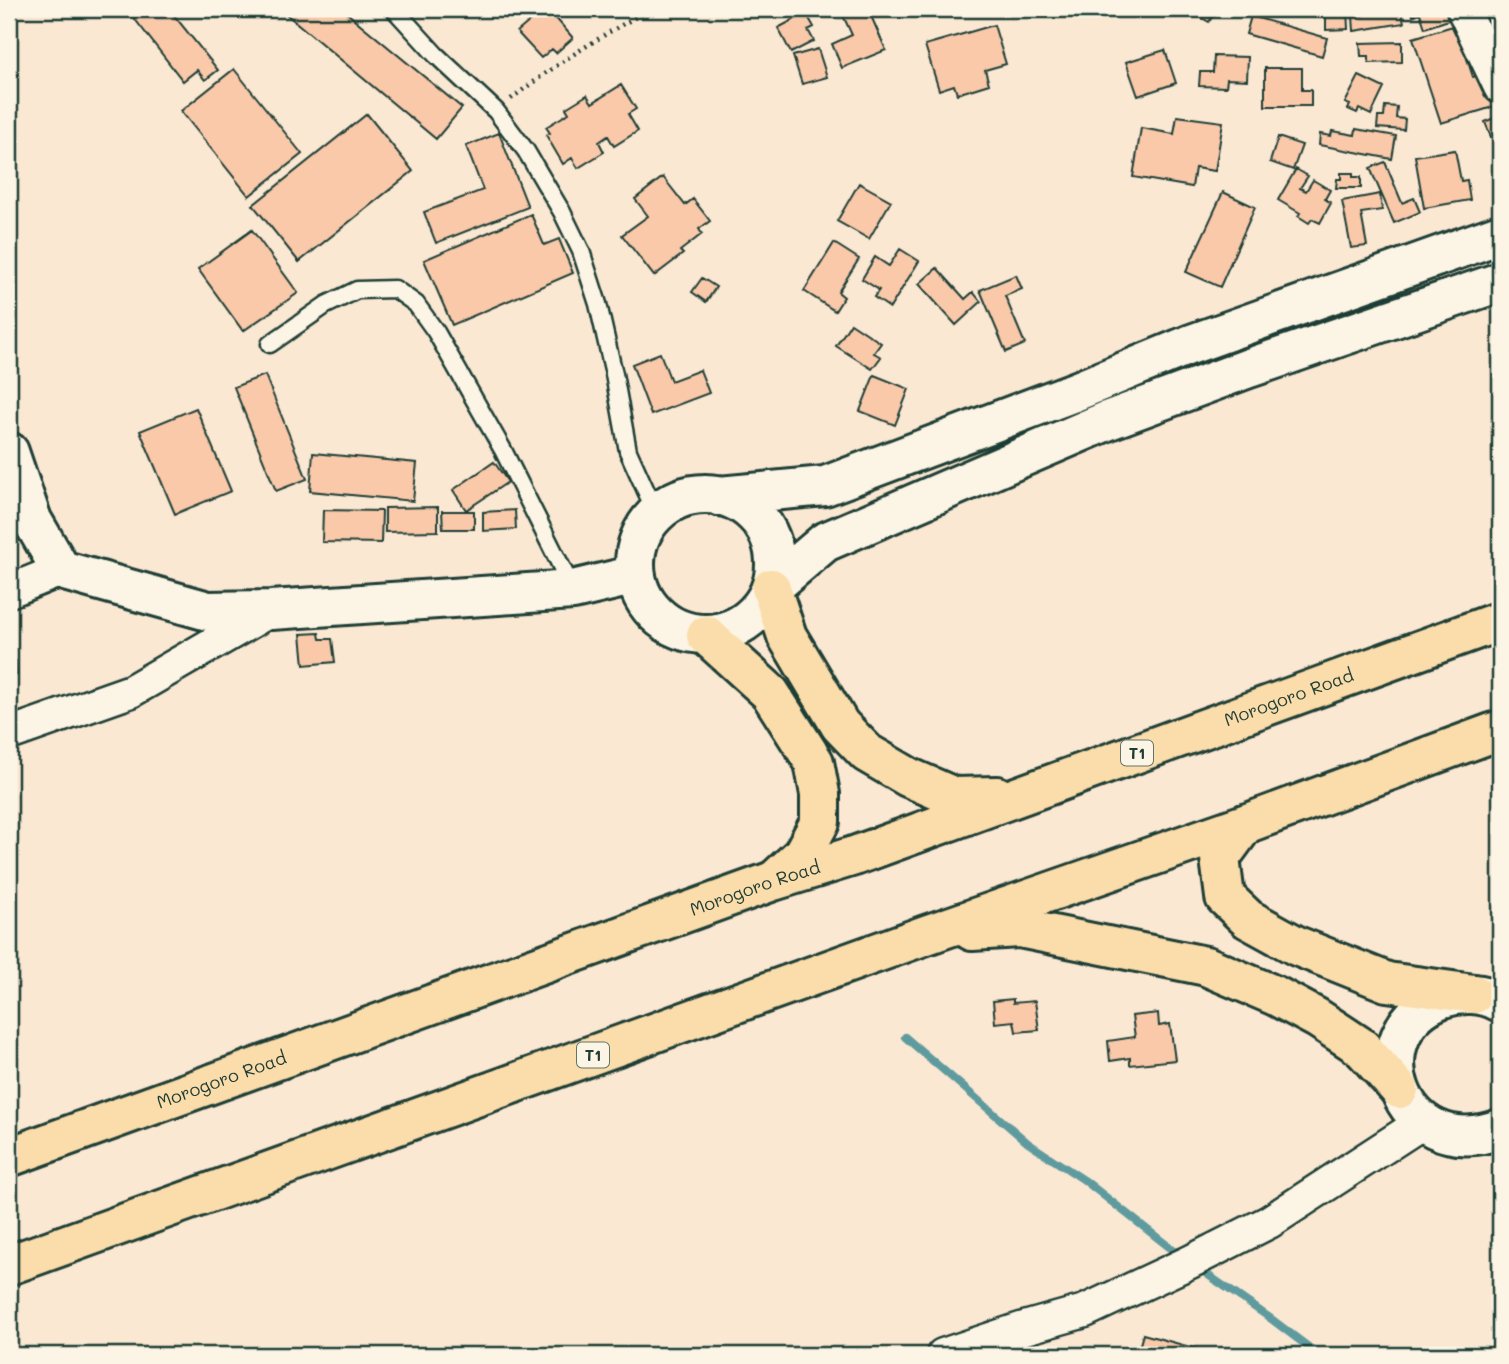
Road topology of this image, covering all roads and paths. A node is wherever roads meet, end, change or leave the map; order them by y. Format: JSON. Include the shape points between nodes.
{"nodes":[{"id":1,"x":394,"y":9,"type":"edge"},
{"id":2,"x":651,"y":9,"type":"edge"},
{"id":3,"x":1463,"y":9,"type":"edge"},
{"id":4,"x":1500,"y":87,"type":"edge"},
{"id":5,"x":496,"y":111,"type":"junction"},
{"id":6,"x":1500,"y":234,"type":"edge"},
{"id":7,"x":1500,"y":282,"type":"edge"},
{"id":8,"x":270,"y":344,"type":"dead end"},
{"id":9,"x":9,"y":452,"type":"edge"},
{"id":10,"x":719,"y":496,"type":"junction"},
{"id":11,"x":656,"y":513,"type":"junction"},
{"id":12,"x":20,"y":515,"type":"edge"},
{"id":13,"x":61,"y":570,"type":"junction"},
{"id":14,"x":636,"y":575,"type":"junction"},
{"id":15,"x":771,"y":588,"type":"junction"},
{"id":16,"x":573,"y":590,"type":"junction"},
{"id":17,"x":9,"y":591,"type":"edge"},
{"id":18,"x":271,"y":610,"type":"junction"},
{"id":19,"x":1500,"y":621,"type":"edge"},
{"id":20,"x":706,"y":635,"type":"junction"},
{"id":21,"x":1500,"y":730,"type":"edge"},
{"id":22,"x":9,"y":734,"type":"edge"},
{"id":23,"x":1020,"y":796,"type":"junction"},
{"id":24,"x":1245,"y":824,"type":"junction"},
{"id":25,"x":773,"y":881,"type":"junction"},
{"id":26,"x":926,"y":935,"type":"junction"},
{"id":27,"x":1492,"y":998,"type":"edge"},
{"id":28,"x":1399,"y":1089,"type":"junction"},
{"id":29,"x":1423,"y":1122,"type":"junction"},
{"id":30,"x":1500,"y":1129,"type":"edge"},
{"id":31,"x":9,"y":1157,"type":"edge"},
{"id":32,"x":9,"y":1265,"type":"edge"},
{"id":33,"x":943,"y":1355,"type":"edge"}],
"edges":[{"from":1,"to":5,"type":"lane"},
{"from":2,"to":5,"type":"path","via":[[546,72]]},
{"from":3,"to":4,"type":"street"},
{"from":5,"to":11,"type":"lane","via":[[526,151],[581,251],[598,304],[628,451]]},
{"from":6,"to":10,"type":"street","via":[[1189,345],[825,486]]},
{"from":7,"to":15,"type":"street","via":[[1109,421],[825,542]]},
{"from":8,"to":16,"type":"lane","via":[[357,290],[395,289],[416,304],[503,450]]},
{"from":9,"to":12,"type":"street"},
{"from":10,"to":11,"type":"street","via":[[686,497]]},
{"from":10,"to":15,"type":"street","via":[[736,501],[762,523],[774,554]]},
{"from":11,"to":14,"type":"street","via":[[638,541]]},
{"from":12,"to":13,"type":"street"},
{"from":13,"to":17,"type":"street"},
{"from":13,"to":18,"type":"street","via":[[208,611]]},
{"from":14,"to":16,"type":"street"},
{"from":14,"to":20,"type":"street","via":[[647,606],[659,618],[673,628]]},
{"from":15,"to":20,"type":"street","via":[[753,616],[731,629]]},
{"from":15,"to":23,"type":"highway","via":[[787,636],[841,725],[867,753],[954,797]]},
{"from":16,"to":18,"type":"street"},
{"from":18,"to":22,"type":"street","via":[[131,691]]},
{"from":19,"to":23,"type":"highway","name":"Morogoro Road","number":"T1"},
{"from":20,"to":25,"type":"highway","via":[[770,693],[814,762],[820,822],[802,855]]},
{"from":21,"to":24,"type":"highway","number":"T1"},
{"from":23,"to":25,"type":"highway","name":"Morogoro Road","number":"T1"},
{"from":24,"to":26,"type":"highway","number":"T1"},
{"from":24,"to":27,"type":"highway","via":[[1220,858],[1226,897],[1248,919],[1297,946],[1387,982]]},
{"from":25,"to":31,"type":"highway","name":"Morogoro Road","number":"T1"},
{"from":26,"to":28,"type":"highway","via":[[1019,928],[1206,966],[1317,1018],[1361,1047]]},
{"from":26,"to":32,"type":"highway","number":"T1"},
{"from":27,"to":28,"type":"street","via":[[1453,995],[1417,1014],[1397,1049]]},
{"from":28,"to":29,"type":"street"},
{"from":29,"to":30,"type":"street","via":[[1461,1137]]},
{"from":29,"to":33,"type":"street","via":[[1269,1223],[1190,1262],[1085,1311]]}]}
